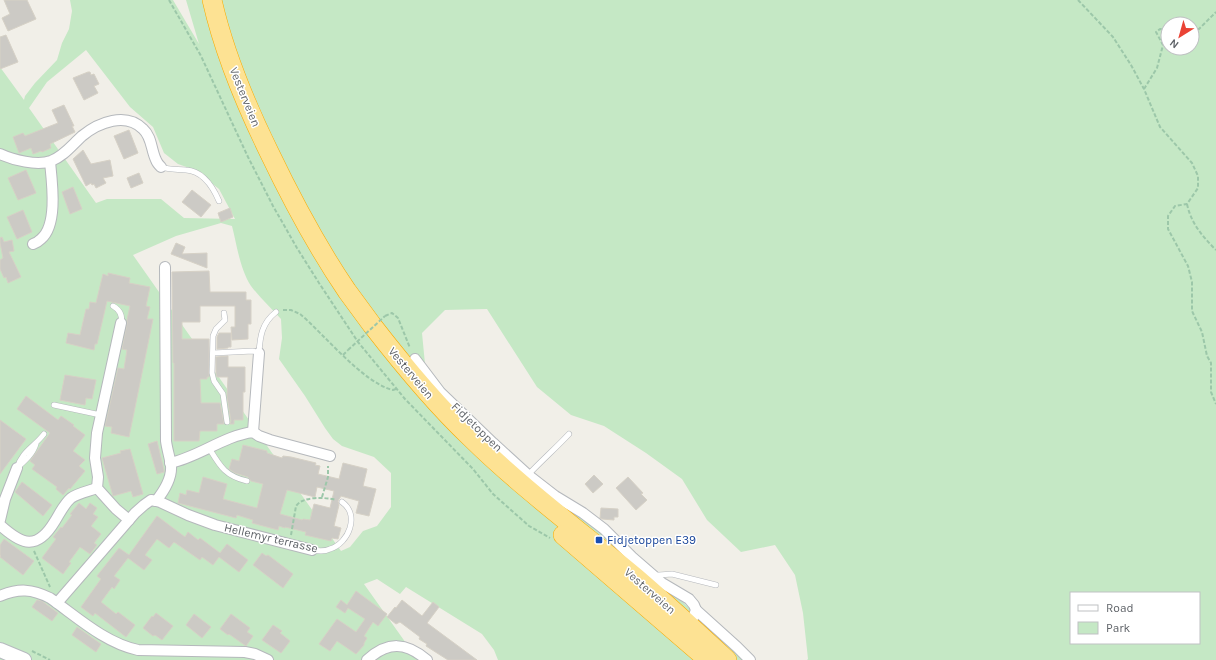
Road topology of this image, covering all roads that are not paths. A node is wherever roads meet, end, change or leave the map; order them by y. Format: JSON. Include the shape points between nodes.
{"nodes":[{"id":1,"x":201,"y":0,"type":"edge"},
{"id":2,"x":212,"y":0,"type":"edge"},
{"id":3,"x":0,"y":154,"type":"edge"},
{"id":4,"x":50,"y":162,"type":"junction"},
{"id":5,"x":161,"y":167,"type":"joint"},
{"id":6,"x":219,"y":201,"type":"dead end"},
{"id":7,"x":33,"y":244,"type":"dead end"},
{"id":8,"x":165,"y":267,"type":"dead end"},
{"id":9,"x":113,"y":306,"type":"dead end"},
{"id":10,"x":276,"y":312,"type":"road end"},
{"id":11,"x":224,"y":313,"type":"dead end"},
{"id":12,"x":121,"y":323,"type":"joint"},
{"id":13,"x":259,"y":352,"type":"junction"},
{"id":14,"x":212,"y":353,"type":"junction"},
{"id":15,"x":415,"y":359,"type":"road end"},
{"id":16,"x":54,"y":405,"type":"dead end"},
{"id":17,"x":102,"y":413,"type":"junction"},
{"id":18,"x":227,"y":422,"type":"dead end"},
{"id":19,"x":252,"y":432,"type":"junction"},
{"id":20,"x":44,"y":434,"type":"dead end"},
{"id":21,"x":568,"y":434,"type":"dead end"},
{"id":22,"x":209,"y":448,"type":"junction"},
{"id":23,"x":329,"y":460,"type":"road end"},
{"id":24,"x":170,"y":463,"type":"junction"},
{"id":25,"x":17,"y":468,"type":"joint"},
{"id":26,"x":528,"y":475,"type":"junction"},
{"id":27,"x":247,"y":481,"type":"dead end"},
{"id":28,"x":97,"y":488,"type":"junction"},
{"id":29,"x":156,"y":501,"type":"junction"},
{"id":30,"x":342,"y":502,"type":"road end"},
{"id":31,"x":0,"y":520,"type":"edge"},
{"id":32,"x":128,"y":520,"type":"junction"},
{"id":33,"x":0,"y":525,"type":"edge"},
{"id":34,"x":312,"y":550,"type":"joint"},
{"id":35,"x":654,"y":576,"type":"junction"},
{"id":36,"x":716,"y":585,"type":"dead end"},
{"id":37,"x":0,"y":596,"type":"edge"},
{"id":38,"x":56,"y":602,"type":"junction"},
{"id":39,"x":688,"y":623,"type":"junction"},
{"id":40,"x":0,"y":650,"type":"edge"},
{"id":41,"x":24,"y":660,"type":"edge"},
{"id":42,"x":268,"y":660,"type":"edge"},
{"id":43,"x":367,"y":660,"type":"edge"},
{"id":44,"x":427,"y":660,"type":"edge"},
{"id":45,"x":708,"y":660,"type":"edge"},
{"id":46,"x":727,"y":660,"type":"edge"},
{"id":47,"x":750,"y":660,"type":"edge"}],
"edges":[{"from":1,"to":39,"type":"highway","name":"Vesterveien","via":[[224,82],[248,138],[305,244],[357,324],[402,380],[463,444],[524,501]]},
{"from":2,"to":39,"type":"highway","name":"Vesterveien","via":[[239,87],[290,195],[347,291],[382,338],[424,391],[469,437]]},
{"from":3,"to":4,"type":"street","via":[[22,162]]},
{"from":4,"to":5,"type":"street","via":[[93,129],[104,123],[124,120],[136,123],[145,130],[156,161]]},
{"from":4,"to":7,"type":"street","via":[[53,206],[51,222],[41,240]]},
{"from":5,"to":6,"type":"lane","via":[[199,174],[210,185]]},
{"from":8,"to":24,"type":"street","via":[[166,433]]},
{"from":9,"to":12,"type":"lane","via":[[121,314]]},
{"from":10,"to":13,"type":"lane","via":[[270,316],[261,332]]},
{"from":11,"to":14,"type":"lane","via":[[225,320],[214,332]]},
{"from":12,"to":17,"type":"street"},
{"from":13,"to":14,"type":"lane"},
{"from":13,"to":19,"type":"street"},
{"from":14,"to":18,"type":"lane","via":[[213,377],[223,394]]},
{"from":15,"to":26,"type":"street","name":"Fidjetoppen","via":[[434,386]]},
{"from":16,"to":17,"type":"lane"},
{"from":17,"to":28,"type":"street","via":[[95,447]]},
{"from":19,"to":22,"type":"street","via":[[235,436]]},
{"from":19,"to":23,"type":"street"},
{"from":20,"to":25,"type":"lane","via":[[27,459]]},
{"from":21,"to":26,"type":"lane"},
{"from":22,"to":24,"type":"street"},
{"from":22,"to":27,"type":"lane","via":[[228,474]]},
{"from":24,"to":29,"type":"street","via":[[168,482]]},
{"from":25,"to":31,"type":"street"},
{"from":26,"to":35,"type":"street","name":"Fidjetoppen","via":[[604,529]]},
{"from":28,"to":32,"type":"street"},
{"from":28,"to":33,"type":"street","via":[[71,498],[46,534],[31,542],[20,540]]},
{"from":29,"to":32,"type":"street","via":[[151,500]]},
{"from":29,"to":34,"type":"street","name":"Hellemyr terrasse","via":[[216,525]]},
{"from":30,"to":34,"type":"lane","name":"Hellemyr terrasse","via":[[347,505],[351,517],[345,540],[329,550]]},
{"from":32,"to":38,"type":"street"},
{"from":35,"to":36,"type":"lane","via":[[672,574]]},
{"from":35,"to":39,"type":"street","name":"Fidjetoppen","via":[[694,605]]},
{"from":37,"to":38,"type":"street","via":[[8,592],[29,590]]},
{"from":38,"to":42,"type":"street","via":[[103,635],[126,647],[138,650],[245,652]]},
{"from":39,"to":45,"type":"highway","name":"Vesterveien"},
{"from":39,"to":46,"type":"highway","name":"Vesterveien"},
{"from":39,"to":47,"type":"street","name":"Fidjetoppen","via":[[737,647]]},
{"from":40,"to":41,"type":"street"},
{"from":43,"to":44,"type":"street","via":[[383,649],[401,646],[414,650]]}]}
